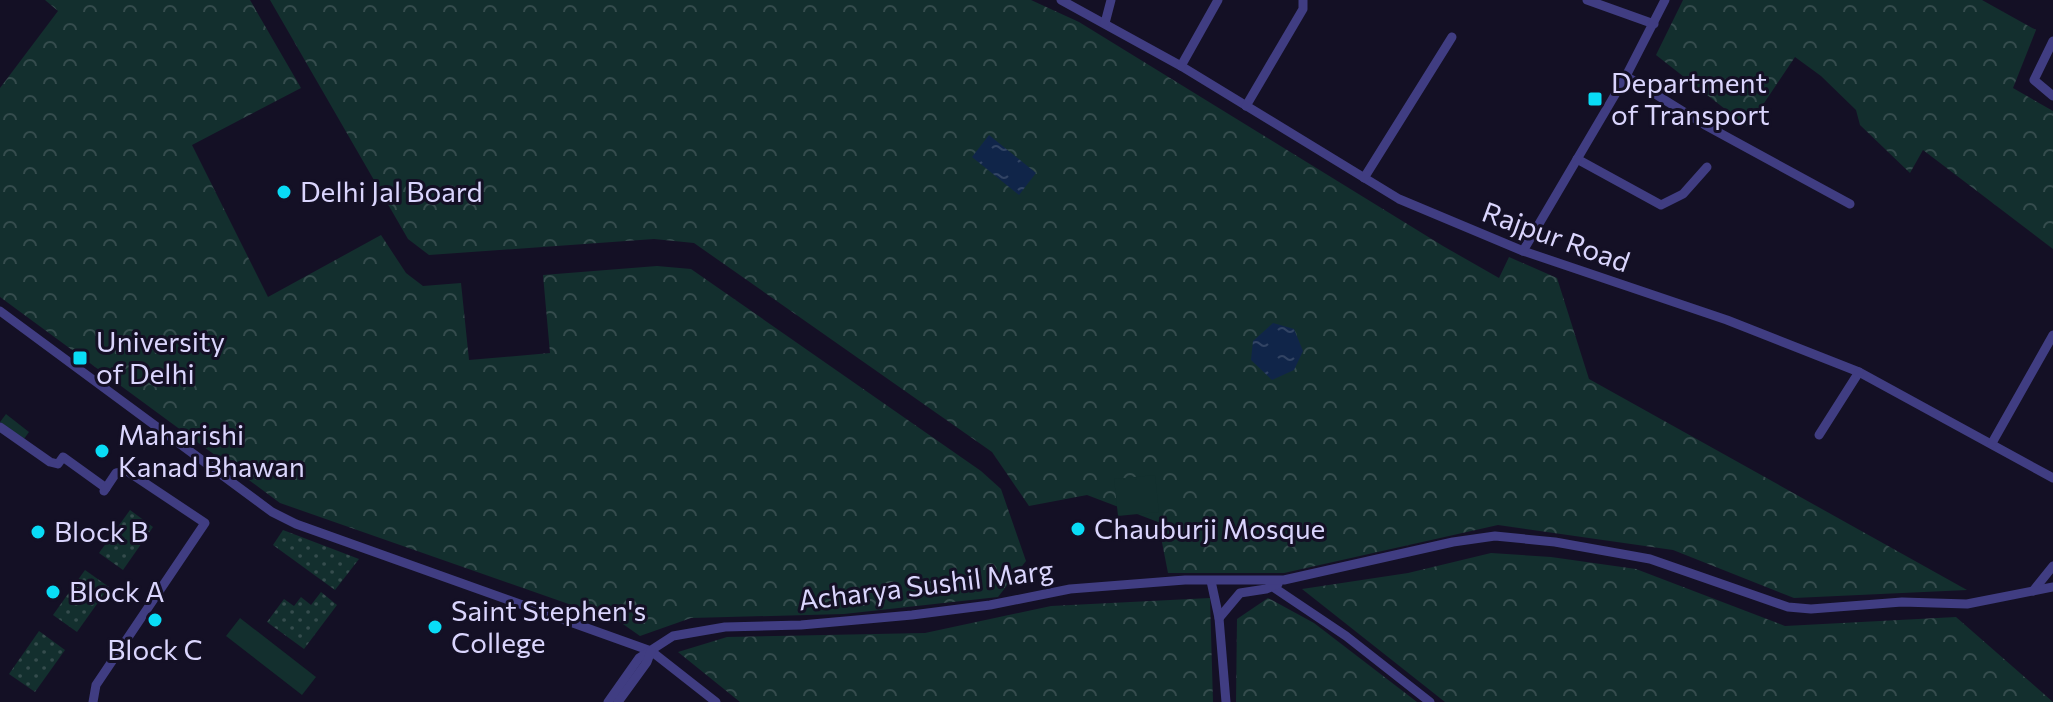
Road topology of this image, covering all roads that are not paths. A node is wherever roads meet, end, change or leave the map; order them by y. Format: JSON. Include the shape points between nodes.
{"nodes":[{"id":1,"x":1061,"y":0,"type":"edge"},
{"id":2,"x":1111,"y":0,"type":"edge"},
{"id":3,"x":1218,"y":0,"type":"edge"},
{"id":4,"x":1303,"y":0,"type":"edge"},
{"id":5,"x":1587,"y":0,"type":"edge"},
{"id":6,"x":1661,"y":2,"type":"edge"},
{"id":7,"x":1105,"y":23,"type":"junction"},
{"id":8,"x":1654,"y":24,"type":"junction"},
{"id":9,"x":1452,"y":37,"type":"dead end"},
{"id":10,"x":2053,"y":41,"type":"edge"},
{"id":11,"x":1181,"y":66,"type":"junction"},
{"id":12,"x":1626,"y":76,"type":"junction"},
{"id":13,"x":2053,"y":96,"type":"edge"},
{"id":14,"x":1246,"y":106,"type":"junction"},
{"id":15,"x":1577,"y":159,"type":"junction"},
{"id":16,"x":1707,"y":167,"type":"dead end"},
{"id":17,"x":1364,"y":178,"type":"junction"},
{"id":18,"x":1850,"y":204,"type":"dead end"},
{"id":19,"x":1523,"y":251,"type":"junction"},
{"id":20,"x":0,"y":311,"type":"edge"},
{"id":21,"x":2053,"y":335,"type":"edge"},
{"id":22,"x":1859,"y":372,"type":"junction"},
{"id":23,"x":0,"y":427,"type":"edge"},
{"id":24,"x":1819,"y":435,"type":"dead end"},
{"id":25,"x":1992,"y":443,"type":"junction"},
{"id":26,"x":2053,"y":478,"type":"edge"},
{"id":27,"x":2053,"y":566,"type":"edge"},
{"id":28,"x":1284,"y":580,"type":"junction"},
{"id":29,"x":1211,"y":581,"type":"junction"},
{"id":30,"x":1273,"y":587,"type":"junction"},
{"id":31,"x":2053,"y":587,"type":"edge"},
{"id":32,"x":2033,"y":591,"type":"junction"},
{"id":33,"x":1219,"y":618,"type":"junction"},
{"id":34,"x":651,"y":651,"type":"junction"},
{"id":35,"x":93,"y":702,"type":"edge"},
{"id":36,"x":608,"y":702,"type":"edge"},
{"id":37,"x":618,"y":702,"type":"edge"},
{"id":38,"x":716,"y":702,"type":"edge"},
{"id":39,"x":1226,"y":702,"type":"edge"},
{"id":40,"x":1430,"y":702,"type":"edge"}],
"edges":[{"from":1,"to":7,"type":"street","name":"Rajpur Road"},
{"from":2,"to":7,"type":"street"},
{"from":3,"to":11,"type":"street"},
{"from":4,"to":14,"type":"street","via":[[1303,9]]},
{"from":5,"to":8,"type":"street"},
{"from":6,"to":8,"type":"street"},
{"from":7,"to":11,"type":"street","name":"Rajpur Road"},
{"from":8,"to":12,"type":"street"},
{"from":9,"to":17,"type":"street"},
{"from":10,"to":13,"type":"street","via":[[2034,80]]},
{"from":11,"to":14,"type":"street","name":"Rajpur Road"},
{"from":12,"to":15,"type":"street"},
{"from":12,"to":18,"type":"street"},
{"from":14,"to":17,"type":"street","name":"Rajpur Road"},
{"from":15,"to":16,"type":"street","via":[[1661,205],[1683,194]]},
{"from":15,"to":19,"type":"street"},
{"from":17,"to":19,"type":"street","name":"Rajpur Road","via":[[1399,199]]},
{"from":19,"to":22,"type":"street","name":"Rajpur Road","via":[[1727,320]]},
{"from":20,"to":34,"type":"street","via":[[272,512]]},
{"from":21,"to":25,"type":"street"},
{"from":22,"to":24,"type":"street"},
{"from":22,"to":25,"type":"street","name":"Rajpur Road"},
{"from":23,"to":35,"type":"street","via":[[50,462],[58,464],[63,457],[105,490],[116,473],[127,471],[205,523],[96,685]]},
{"from":25,"to":26,"type":"street","name":"Rajpur Road"},
{"from":27,"to":32,"type":"street"},
{"from":28,"to":29,"type":"street","name":"Acharya Sushil Marg"},
{"from":28,"to":30,"type":"street"},
{"from":28,"to":32,"type":"street","via":[[1495,536],[1650,559],[1788,607],[1967,604]]},
{"from":29,"to":33,"type":"street"},
{"from":29,"to":34,"type":"street","name":"Acharya Sushil Marg","via":[[1070,589],[912,615],[725,627],[673,636]]},
{"from":30,"to":33,"type":"street","via":[[1240,593]]},
{"from":30,"to":40,"type":"street"},
{"from":31,"to":32,"type":"street"},
{"from":33,"to":39,"type":"street"},
{"from":34,"to":36,"type":"street","via":[[639,658]]},
{"from":34,"to":37,"type":"street"},
{"from":34,"to":38,"type":"street"}]}
